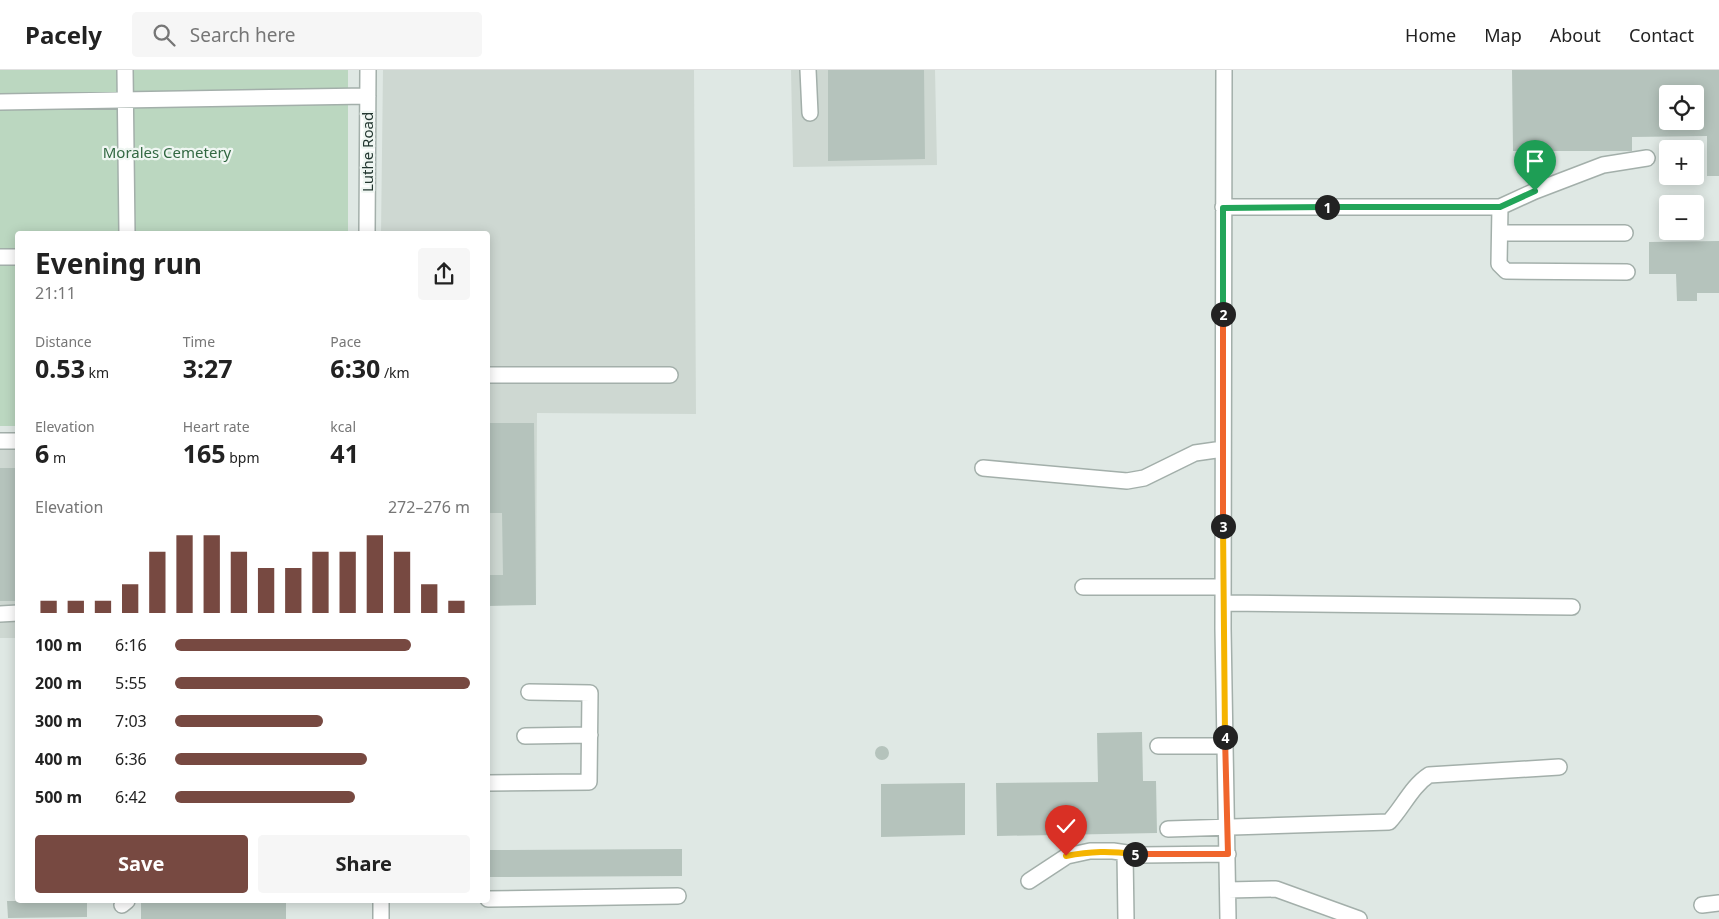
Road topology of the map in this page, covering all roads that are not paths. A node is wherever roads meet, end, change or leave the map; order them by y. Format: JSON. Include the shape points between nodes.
{"nodes":[{"id":1,"x":125,"y":70,"type":"edge"},
{"id":2,"x":368,"y":70,"type":"edge"},
{"id":3,"x":808,"y":70,"type":"edge"},
{"id":4,"x":1224,"y":70,"type":"edge"},
{"id":5,"x":368,"y":96,"type":"junction"},
{"id":6,"x":125,"y":100,"type":"junction"},
{"id":7,"x":0,"y":102,"type":"edge"},
{"id":8,"x":810,"y":113,"type":"dead end"},
{"id":9,"x":1647,"y":158,"type":"dead end"},
{"id":10,"x":1500,"y":207,"type":"junction"},
{"id":11,"x":1223,"y":208,"type":"junction"},
{"id":12,"x":126,"y":231,"type":"edge"},
{"id":13,"x":367,"y":231,"type":"edge"},
{"id":14,"x":1625,"y":232,"type":"dead end"},
{"id":15,"x":1500,"y":233,"type":"junction"},
{"id":16,"x":15,"y":257,"type":"edge"},
{"id":17,"x":0,"y":258,"type":"edge"},
{"id":18,"x":1627,"y":272,"type":"dead end"},
{"id":19,"x":490,"y":375,"type":"edge"},
{"id":20,"x":670,"y":376,"type":"dead end"},
{"id":21,"x":0,"y":441,"type":"edge"},
{"id":22,"x":15,"y":441,"type":"edge"},
{"id":23,"x":1223,"y":448,"type":"junction"},
{"id":24,"x":982,"y":468,"type":"dead end"},
{"id":25,"x":1084,"y":587,"type":"dead end"},
{"id":26,"x":1223,"y":587,"type":"junction"},
{"id":27,"x":1223,"y":603,"type":"junction"},
{"id":28,"x":1572,"y":607,"type":"dead end"},
{"id":29,"x":15,"y":613,"type":"edge"},
{"id":30,"x":0,"y":614,"type":"edge"},
{"id":31,"x":529,"y":692,"type":"dead end"},
{"id":32,"x":590,"y":735,"type":"junction"},
{"id":33,"x":525,"y":736,"type":"dead end"},
{"id":34,"x":1158,"y":746,"type":"dead end"},
{"id":35,"x":1225,"y":746,"type":"junction"},
{"id":36,"x":1559,"y":767,"type":"dead end"},
{"id":37,"x":490,"y":783,"type":"edge"},
{"id":38,"x":1228,"y":827,"type":"junction"},
{"id":39,"x":1168,"y":829,"type":"dead end"},
{"id":40,"x":1125,"y":853,"type":"junction"},
{"id":41,"x":1228,"y":854,"type":"junction"},
{"id":42,"x":1029,"y":881,"type":"dead end"},
{"id":43,"x":1228,"y":890,"type":"junction"},
{"id":44,"x":678,"y":896,"type":"dead end"},
{"id":45,"x":490,"y":899,"type":"edge"},
{"id":46,"x":381,"y":903,"type":"edge"},
{"id":47,"x":1719,"y":904,"type":"edge"},
{"id":48,"x":1702,"y":905,"type":"dead end"},
{"id":49,"x":381,"y":919,"type":"edge"},
{"id":50,"x":1126,"y":919,"type":"edge"},
{"id":51,"x":1228,"y":919,"type":"edge"},
{"id":52,"x":1359,"y":919,"type":"edge"}],
"edges":[{"from":1,"to":6,"type":"street"},
{"from":2,"to":5,"type":"street","name":"Luthe Road"},
{"from":3,"to":8,"type":"street"},
{"from":4,"to":11,"type":"street"},
{"from":5,"to":6,"type":"street"},
{"from":5,"to":13,"type":"street","name":"Luthe Road"},
{"from":6,"to":7,"type":"street"},
{"from":6,"to":12,"type":"street"},
{"from":9,"to":10,"type":"street","via":[[1603,165]]},
{"from":10,"to":11,"type":"street"},
{"from":10,"to":15,"type":"street"},
{"from":11,"to":23,"type":"street"},
{"from":14,"to":15,"type":"street"},
{"from":15,"to":18,"type":"street","via":[[1499,264],[1506,271]]},
{"from":16,"to":17,"type":"street"},
{"from":19,"to":20,"type":"street"},
{"from":21,"to":22,"type":"street"},
{"from":23,"to":24,"type":"street","via":[[1195,453],[1144,478],[1127,481]]},
{"from":23,"to":26,"type":"street"},
{"from":25,"to":26,"type":"street"},
{"from":26,"to":27,"type":"street"},
{"from":27,"to":28,"type":"street"},
{"from":27,"to":35,"type":"street"},
{"from":29,"to":30,"type":"street"},
{"from":31,"to":32,"type":"street","via":[[590,693]]},
{"from":32,"to":33,"type":"street"},
{"from":32,"to":37,"type":"street","via":[[589,782]]},
{"from":34,"to":35,"type":"street"},
{"from":35,"to":38,"type":"street"},
{"from":36,"to":38,"type":"street","via":[[1429,775],[1419,782],[1389,822]]},
{"from":38,"to":39,"type":"street"},
{"from":38,"to":41,"type":"street"},
{"from":40,"to":41,"type":"street","via":[[1162,856]]},
{"from":40,"to":42,"type":"street","via":[[1090,851],[1066,856]]},
{"from":40,"to":50,"type":"street"},
{"from":41,"to":43,"type":"street"},
{"from":43,"to":51,"type":"street"},
{"from":43,"to":52,"type":"street","via":[[1276,889]]},
{"from":44,"to":45,"type":"street"},
{"from":46,"to":49,"type":"street"},
{"from":47,"to":48,"type":"street"}]}
